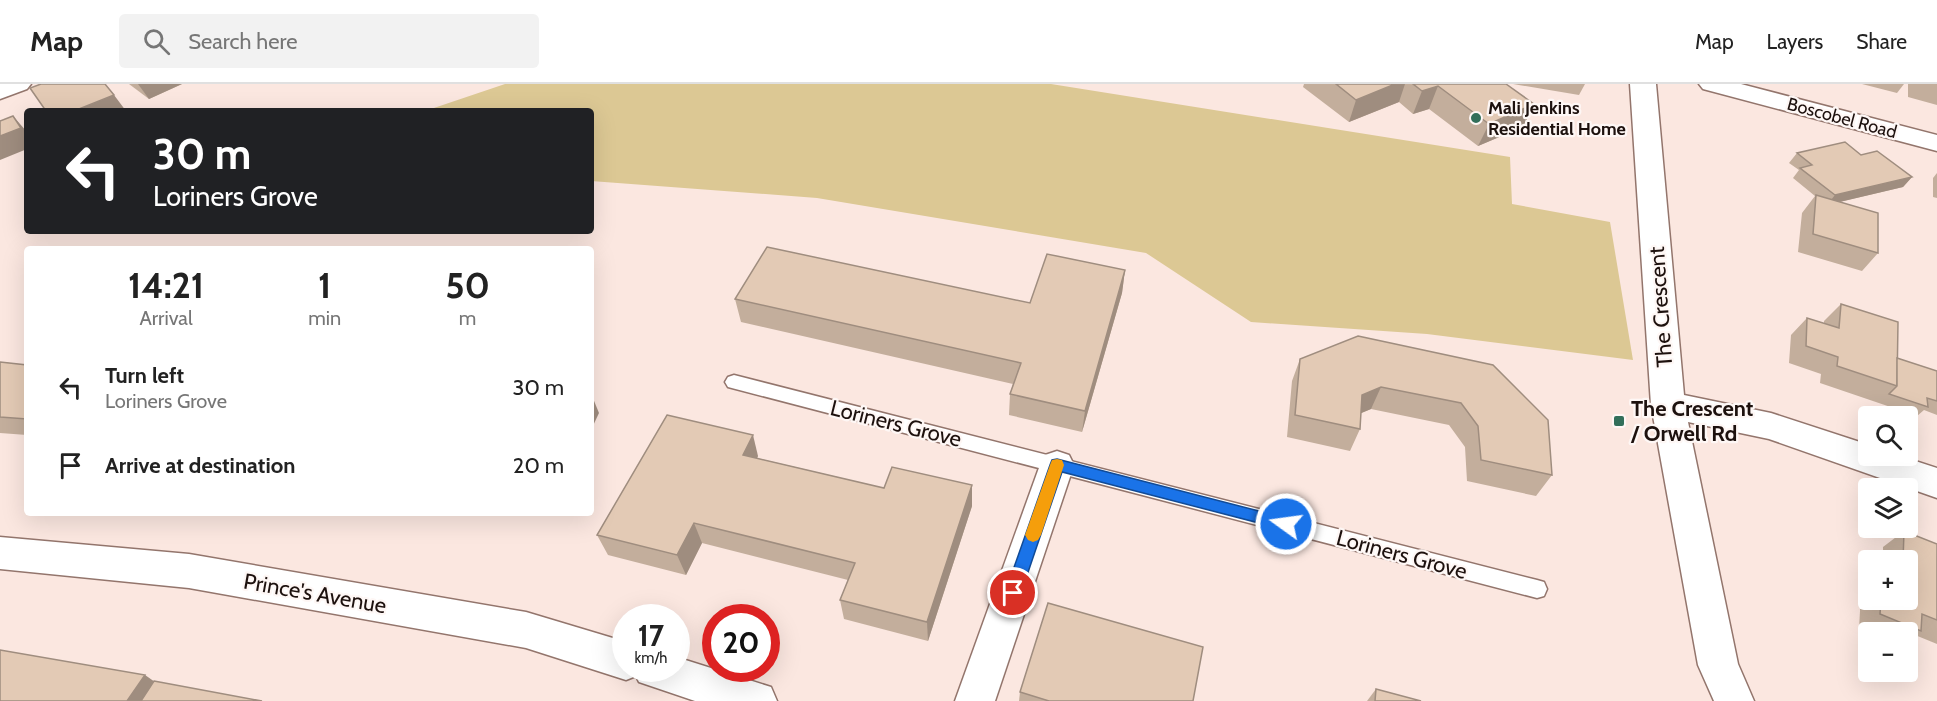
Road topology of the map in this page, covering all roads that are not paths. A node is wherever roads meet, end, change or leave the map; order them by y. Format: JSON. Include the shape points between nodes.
{"nodes":[{"id":1,"x":18,"y":84,"type":"edge"},
{"id":2,"x":1643,"y":84,"type":"edge"},
{"id":3,"x":1712,"y":84,"type":"edge"},
{"id":4,"x":0,"y":91,"type":"edge"},
{"id":5,"x":1937,"y":143,"type":"edge"},
{"id":6,"x":735,"y":382,"type":"dead end"},
{"id":7,"x":1668,"y":405,"type":"junction"},
{"id":8,"x":1057,"y":465,"type":"junction"},
{"id":9,"x":1937,"y":483,"type":"edge"},
{"id":10,"x":0,"y":553,"type":"edge"},
{"id":11,"x":1537,"y":589,"type":"dead end"},
{"id":12,"x":612,"y":657,"type":"edge"},
{"id":13,"x":690,"y":680,"type":"edge"},
{"id":14,"x":758,"y":701,"type":"edge"},
{"id":15,"x":975,"y":701,"type":"edge"},
{"id":16,"x":1734,"y":701,"type":"edge"}],
"edges":[{"from":1,"to":4,"type":"street"},
{"from":2,"to":7,"type":"street","name":"The Crescent"},
{"from":3,"to":5,"type":"street","name":"Boscobel Road"},
{"from":6,"to":8,"type":"lane","name":"Loriners Grove"},
{"from":7,"to":9,"type":"street","via":[[1771,426]]},
{"from":7,"to":16,"type":"street","name":"The Crescent","via":[[1718,665]]},
{"from":8,"to":11,"type":"lane","name":"Loriners Grove"},
{"from":8,"to":15,"type":"street"},
{"from":10,"to":12,"type":"street","name":"Prince's Avenue","via":[[189,571],[526,630]]},
{"from":13,"to":14,"type":"street"}]}
